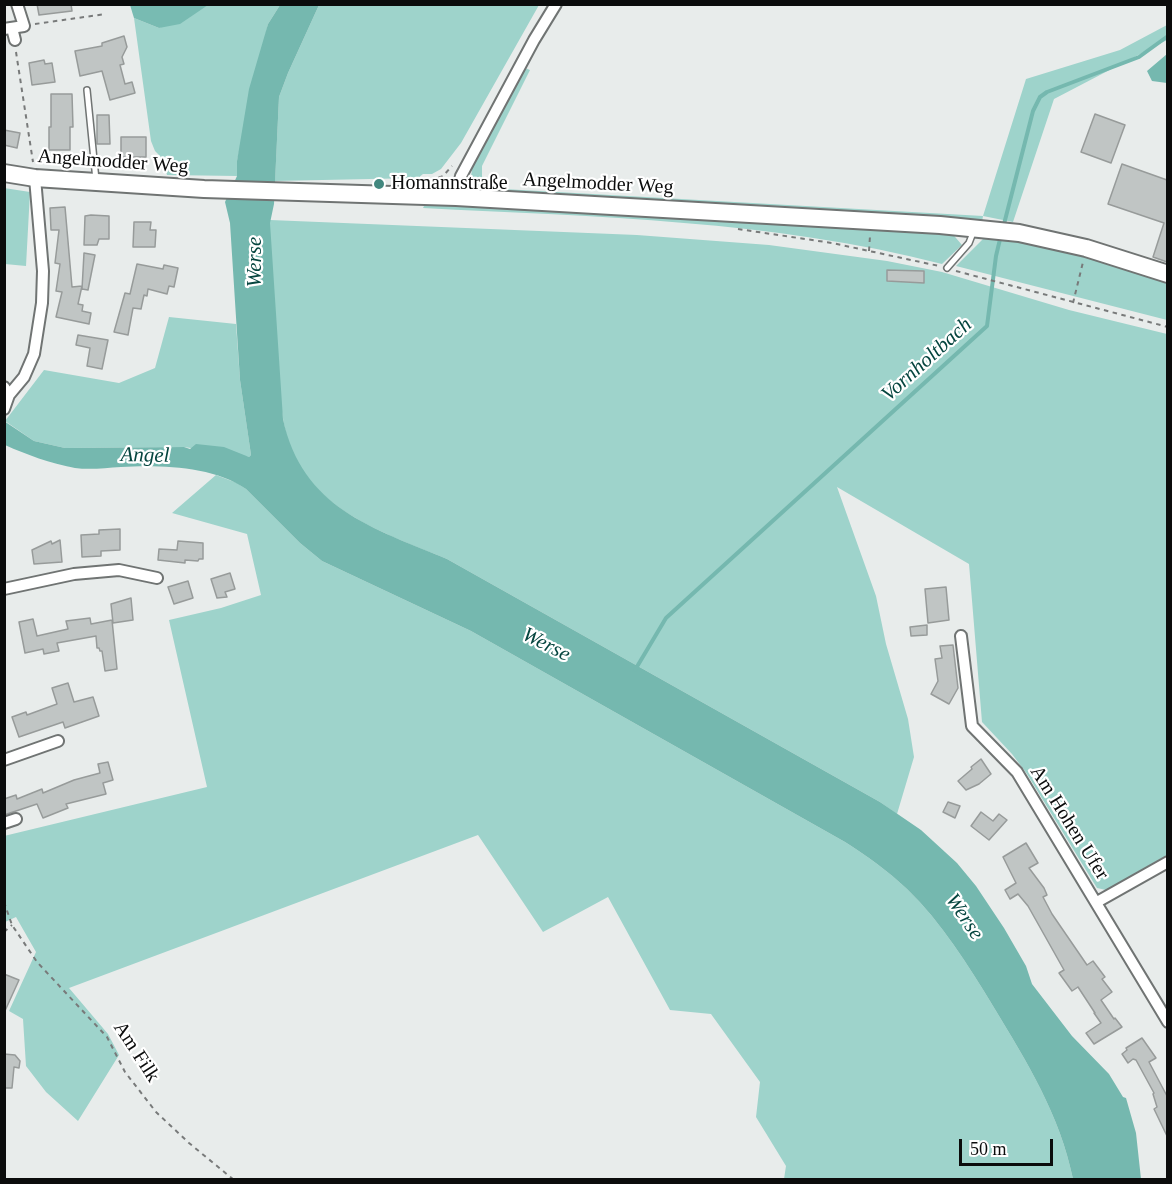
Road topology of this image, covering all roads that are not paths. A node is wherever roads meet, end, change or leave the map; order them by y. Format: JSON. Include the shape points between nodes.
{"nodes":[{"id":1,"x":17,"y":4,"type":"edge"},
{"id":2,"x":556,"y":4,"type":"edge"},
{"id":3,"x":14,"y":28,"type":"edge"},
{"id":4,"x":15,"y":40,"type":"road end"},
{"id":5,"x":87,"y":90,"type":"dead end"},
{"id":6,"x":4,"y":173,"type":"edge"},
{"id":7,"x":34,"y":173,"type":"junction"},
{"id":8,"x":96,"y":182,"type":"junction"},
{"id":9,"x":456,"y":197,"type":"junction"},
{"id":10,"x":981,"y":229,"type":"junction"},
{"id":11,"x":947,"y":268,"type":"road end"},
{"id":12,"x":1167,"y":274,"type":"edge"},
{"id":13,"x":7,"y":391,"type":"edge"},
{"id":14,"x":4,"y":409,"type":"edge"},
{"id":15,"x":157,"y":578,"type":"dead end"},
{"id":16,"x":4,"y":588,"type":"edge"},
{"id":17,"x":961,"y":636,"type":"dead end"},
{"id":18,"x":58,"y":741,"type":"dead end"},
{"id":19,"x":4,"y":760,"type":"edge"},
{"id":20,"x":16,"y":819,"type":"dead end"},
{"id":21,"x":4,"y":823,"type":"edge"},
{"id":22,"x":1167,"y":862,"type":"edge"},
{"id":23,"x":1097,"y":902,"type":"junction"},
{"id":24,"x":1167,"y":1022,"type":"edge"}],
"edges":[{"from":1,"to":3,"type":"street"},
{"from":2,"to":9,"type":"street","via":[[461,176]]},
{"from":3,"to":4,"type":"street"},
{"from":5,"to":8,"type":"lane"},
{"from":6,"to":7,"type":"street","name":"Angelmodder Weg"},
{"from":7,"to":8,"type":"street","name":"Angelmodder Weg"},
{"from":7,"to":13,"type":"street","via":[[42,303],[34,354],[24,377]]},
{"from":8,"to":9,"type":"street","name":"Angelmodder Weg"},
{"from":9,"to":10,"type":"street","name":"Angelmodder Weg"},
{"from":10,"to":11,"type":"lane"},
{"from":10,"to":12,"type":"street","name":"Angelmodder Weg","via":[[1086,248]]},
{"from":13,"to":14,"type":"street"},
{"from":15,"to":16,"type":"street","via":[[119,570],[74,574]]},
{"from":17,"to":23,"type":"street","name":"Am Hohen Ufer","via":[[972,726],[1017,772]]},
{"from":18,"to":19,"type":"street"},
{"from":20,"to":21,"type":"street"},
{"from":22,"to":23,"type":"street","name":"Am Hohen Ufer"},
{"from":23,"to":24,"type":"street","name":"Am Hohen Ufer"}]}
